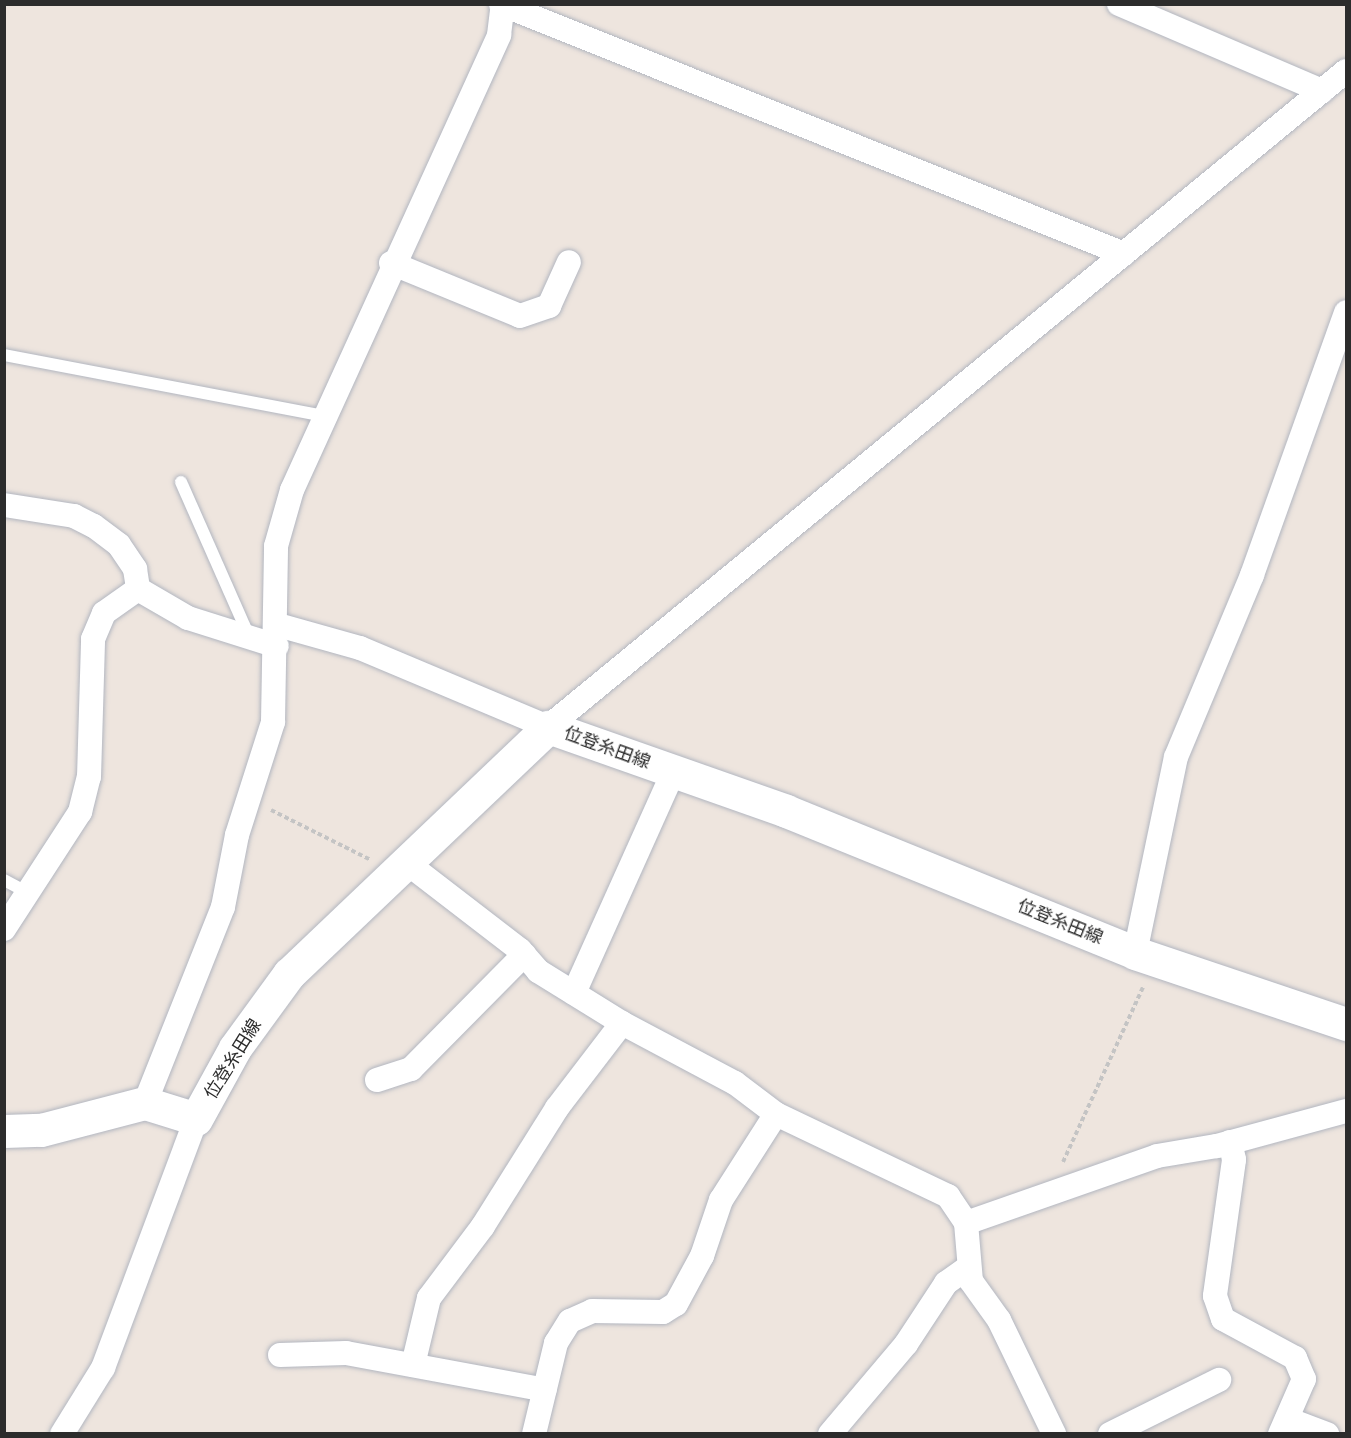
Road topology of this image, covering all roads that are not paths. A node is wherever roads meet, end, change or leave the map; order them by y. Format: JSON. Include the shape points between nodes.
{"nodes":[{"id":1,"x":1119,"y":4,"type":"edge"},
{"id":2,"x":502,"y":5,"type":"edge"},
{"id":3,"x":1347,"y":71,"type":"edge"},
{"id":4,"x":1322,"y":91,"type":"junction"},
{"id":5,"x":1124,"y":254,"type":"junction"},
{"id":6,"x":391,"y":262,"type":"junction"},
{"id":7,"x":569,"y":262,"type":"dead end"},
{"id":8,"x":1347,"y":312,"type":"edge"},
{"id":9,"x":4,"y":356,"type":"edge"},
{"id":10,"x":324,"y":416,"type":"junction"},
{"id":11,"x":181,"y":482,"type":"dead end"},
{"id":12,"x":4,"y":505,"type":"edge"},
{"id":13,"x":138,"y":589,"type":"junction"},
{"id":14,"x":248,"y":634,"type":"junction"},
{"id":15,"x":278,"y":636,"type":"junction"},
{"id":16,"x":548,"y":727,"type":"junction"},
{"id":17,"x":674,"y":771,"type":"junction"},
{"id":18,"x":401,"y":869,"type":"junction"},
{"id":19,"x":4,"y":880,"type":"edge"},
{"id":20,"x":27,"y":892,"type":"junction"},
{"id":21,"x":4,"y":929,"type":"edge"},
{"id":22,"x":524,"y":956,"type":"junction"},
{"id":23,"x":1145,"y":956,"type":"junction"},
{"id":24,"x":574,"y":993,"type":"junction"},
{"id":25,"x":622,"y":1023,"type":"junction"},
{"id":26,"x":1347,"y":1024,"type":"edge"},
{"id":27,"x":377,"y":1080,"type":"dead end"},
{"id":28,"x":145,"y":1103,"type":"junction"},
{"id":29,"x":1347,"y":1111,"type":"edge"},
{"id":30,"x":776,"y":1114,"type":"junction"},
{"id":31,"x":196,"y":1119,"type":"junction"},
{"id":32,"x":4,"y":1131,"type":"edge"},
{"id":33,"x":1230,"y":1142,"type":"junction"},
{"id":34,"x":966,"y":1223,"type":"junction"},
{"id":35,"x":969,"y":1267,"type":"junction"},
{"id":36,"x":280,"y":1355,"type":"dead end"},
{"id":37,"x":413,"y":1365,"type":"junction"},
{"id":38,"x":1219,"y":1380,"type":"dead end"},
{"id":39,"x":545,"y":1390,"type":"junction"},
{"id":40,"x":1284,"y":1426,"type":"edge"},
{"id":41,"x":62,"y":1434,"type":"edge"},
{"id":42,"x":534,"y":1434,"type":"edge"},
{"id":43,"x":830,"y":1434,"type":"edge"},
{"id":44,"x":1054,"y":1434,"type":"edge"},
{"id":45,"x":1110,"y":1434,"type":"edge"},
{"id":46,"x":1327,"y":1434,"type":"edge"}],
"edges":[{"from":1,"to":4,"type":"street"},
{"from":2,"to":5,"type":"street"},
{"from":2,"to":6,"type":"street","via":[[499,36]]},
{"from":3,"to":4,"type":"street"},
{"from":4,"to":5,"type":"street"},
{"from":5,"to":16,"type":"street"},
{"from":6,"to":7,"type":"street","via":[[520,316],[549,306]]},
{"from":6,"to":10,"type":"street"},
{"from":8,"to":23,"type":"street","via":[[1252,575],[1176,756]]},
{"from":9,"to":10,"type":"lane"},
{"from":10,"to":15,"type":"street","via":[[292,490],[276,546]]},
{"from":11,"to":14,"type":"lane"},
{"from":12,"to":13,"type":"street","via":[[74,516],[94,526],[119,545],[135,569]]},
{"from":13,"to":14,"type":"street","via":[[188,618]]},
{"from":13,"to":20,"type":"street","via":[[104,613],[93,639],[89,777],[81,812]]},
{"from":14,"to":15,"type":"street"},
{"from":15,"to":16,"type":"street","via":[[360,648]]},
{"from":15,"to":28,"type":"street","via":[[273,722],[223,907]]},
{"from":16,"to":17,"type":"main road","name":"位登糸田線"},
{"from":16,"to":18,"type":"main road","name":"位登糸田線"},
{"from":17,"to":23,"type":"main road","name":"位登糸田線"},
{"from":17,"to":24,"type":"street"},
{"from":18,"to":22,"type":"street"},
{"from":18,"to":31,"type":"main road","name":"位登糸田線","via":[[289,974],[235,1048]]},
{"from":19,"to":20,"type":"lane"},
{"from":20,"to":21,"type":"street"},
{"from":22,"to":24,"type":"street"},
{"from":22,"to":27,"type":"street","via":[[411,1069]]},
{"from":23,"to":26,"type":"main road","name":"位登糸田線"},
{"from":24,"to":25,"type":"street"},
{"from":25,"to":30,"type":"street","via":[[735,1083]]},
{"from":25,"to":37,"type":"street","via":[[557,1108],[483,1226],[429,1298]]},
{"from":28,"to":31,"type":"main road","name":"位登糸田線"},
{"from":28,"to":32,"type":"main road","via":[[41,1130]]},
{"from":29,"to":33,"type":"street"},
{"from":30,"to":34,"type":"street","via":[[948,1196]]},
{"from":30,"to":39,"type":"street","via":[[721,1200],[702,1256],[676,1304],[663,1312],[592,1311],[570,1320],[556,1343]]},
{"from":31,"to":41,"type":"street","via":[[104,1368]]},
{"from":33,"to":34,"type":"street","via":[[1157,1156]]},
{"from":33,"to":40,"type":"street","via":[[1234,1160],[1215,1296],[1223,1319],[1295,1358],[1304,1379]]},
{"from":34,"to":35,"type":"street"},
{"from":35,"to":43,"type":"street","via":[[946,1283],[906,1344]]},
{"from":35,"to":44,"type":"street","via":[[971,1281],[999,1320]]},
{"from":36,"to":37,"type":"street","via":[[346,1353]]},
{"from":37,"to":39,"type":"street"},
{"from":38,"to":45,"type":"street"},
{"from":39,"to":42,"type":"street"},
{"from":40,"to":46,"type":"street"}]}
